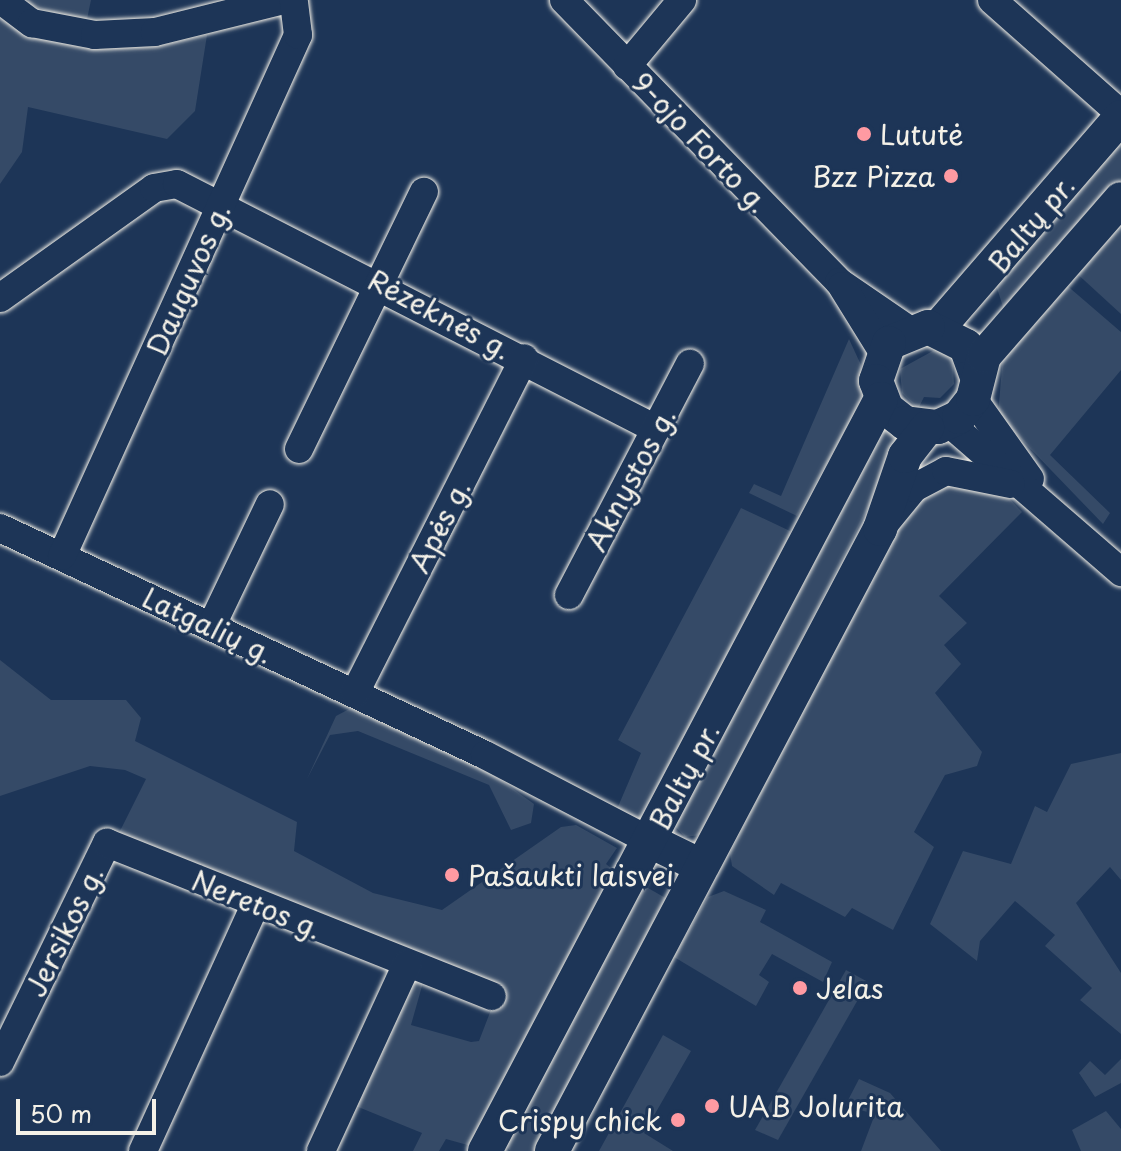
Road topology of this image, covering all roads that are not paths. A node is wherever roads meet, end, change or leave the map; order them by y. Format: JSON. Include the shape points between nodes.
{"nodes":[{"id":1,"x":1,"y":0,"type":"edge"},
{"id":2,"x":283,"y":0,"type":"edge"},
{"id":3,"x":294,"y":0,"type":"edge"},
{"id":4,"x":564,"y":0,"type":"edge"},
{"id":5,"x":682,"y":0,"type":"edge"},
{"id":6,"x":992,"y":0,"type":"edge"},
{"id":7,"x":627,"y":66,"type":"junction"},
{"id":8,"x":1121,"y":116,"type":"edge"},
{"id":9,"x":424,"y":192,"type":"dead end"},
{"id":10,"x":1121,"y":199,"type":"edge"},
{"id":11,"x":223,"y":201,"type":"junction"},
{"id":12,"x":380,"y":282,"type":"junction"},
{"id":13,"x":839,"y":282,"type":"junction"},
{"id":14,"x":0,"y":298,"type":"edge"},
{"id":15,"x":923,"y":329,"type":"junction"},
{"id":16,"x":883,"y":352,"type":"junction"},
{"id":17,"x":524,"y":358,"type":"junction"},
{"id":18,"x":690,"y":364,"type":"dead end"},
{"id":19,"x":881,"y":399,"type":"junction"},
{"id":20,"x":956,"y":407,"type":"junction"},
{"id":21,"x":656,"y":429,"type":"junction"},
{"id":22,"x":299,"y":449,"type":"dead end"},
{"id":23,"x":1042,"y":496,"type":"junction"},
{"id":24,"x":270,"y":504,"type":"dead end"},
{"id":25,"x":0,"y":528,"type":"edge"},
{"id":26,"x":880,"y":529,"type":"junction"},
{"id":27,"x":62,"y":556,"type":"junction"},
{"id":28,"x":1121,"y":572,"type":"edge"},
{"id":29,"x":569,"y":595,"type":"dead end"},
{"id":30,"x":211,"y":627,"type":"junction"},
{"id":31,"x":355,"y":693,"type":"junction"},
{"id":32,"x":650,"y":841,"type":"junction"},
{"id":33,"x":107,"y":843,"type":"joint"},
{"id":34,"x":701,"y":866,"type":"junction"},
{"id":35,"x":255,"y":905,"type":"junction"},
{"id":36,"x":407,"y":964,"type":"junction"},
{"id":37,"x":492,"y":996,"type":"dead end"},
{"id":38,"x":0,"y":1062,"type":"edge"},
{"id":39,"x":143,"y":1151,"type":"edge"},
{"id":40,"x":321,"y":1151,"type":"edge"},
{"id":41,"x":485,"y":1151,"type":"edge"},
{"id":42,"x":552,"y":1151,"type":"edge"}],
"edges":[{"from":1,"to":2,"type":"street","via":[[32,23],[95,35],[181,27]]},
{"from":3,"to":11,"type":"street","name":"Dauguvos g.","via":[[298,35]]},
{"from":4,"to":7,"type":"street","name":"9-ojo Forto g."},
{"from":5,"to":7,"type":"street"},
{"from":6,"to":8,"type":"street"},
{"from":7,"to":13,"type":"street","name":"9-ojo Forto g."},
{"from":8,"to":15,"type":"main road","name":"Baltų pr."},
{"from":9,"to":12,"type":"street"},
{"from":10,"to":20,"type":"main road","name":"Baltų pr.","via":[[984,356]]},
{"from":11,"to":12,"type":"street","name":"Rėzeknės g."},
{"from":11,"to":14,"type":"street","name":"Rėzeknės g.","via":[[177,184],[154,188]]},
{"from":11,"to":27,"type":"street","name":"Dauguvos g."},
{"from":12,"to":17,"type":"street","name":"Rėzeknės g."},
{"from":12,"to":22,"type":"street"},
{"from":13,"to":15,"type":"street","name":"9-ojo Forto g."},
{"from":13,"to":16,"type":"street","name":"9-ojo Forto g."},
{"from":15,"to":16,"type":"main road","name":"Baltų pr."},
{"from":15,"to":20,"type":"main road","via":[[966,346]]},
{"from":16,"to":19,"type":"main road","name":"Baltų pr.","via":[[876,381]]},
{"from":17,"to":21,"type":"street","name":"Rėzeknės g."},
{"from":17,"to":31,"type":"street","name":"Apės g."},
{"from":18,"to":21,"type":"street","name":"Aknystos g."},
{"from":19,"to":20,"type":"main road","via":[[895,417]]},
{"from":19,"to":32,"type":"main road","name":"Baltų pr."},
{"from":20,"to":23,"type":"street"},
{"from":20,"to":26,"type":"main road","name":"Baltų pr.","via":[[905,456]]},
{"from":21,"to":29,"type":"street","name":"Aknystos g."},
{"from":23,"to":26,"type":"street","via":[[983,473],[946,471],[914,488]]},
{"from":23,"to":28,"type":"street"},
{"from":24,"to":30,"type":"street"},
{"from":25,"to":27,"type":"street","name":"Latgalių g."},
{"from":26,"to":34,"type":"main road","name":"Baltų pr."},
{"from":27,"to":30,"type":"street","name":"Latgalių g."},
{"from":30,"to":31,"type":"street","name":"Latgalių g."},
{"from":31,"to":32,"type":"street","name":"Latgalių g."},
{"from":32,"to":34,"type":"main road"},
{"from":32,"to":41,"type":"main road","name":"Baltų pr."},
{"from":33,"to":35,"type":"street","name":"Neretos g."},
{"from":33,"to":38,"type":"street","name":"Jersikos g."},
{"from":34,"to":42,"type":"main road","name":"Baltų pr."},
{"from":35,"to":36,"type":"street","name":"Neretos g."},
{"from":35,"to":39,"type":"street"},
{"from":36,"to":37,"type":"street","name":"Neretos g."},
{"from":36,"to":40,"type":"street"}]}
